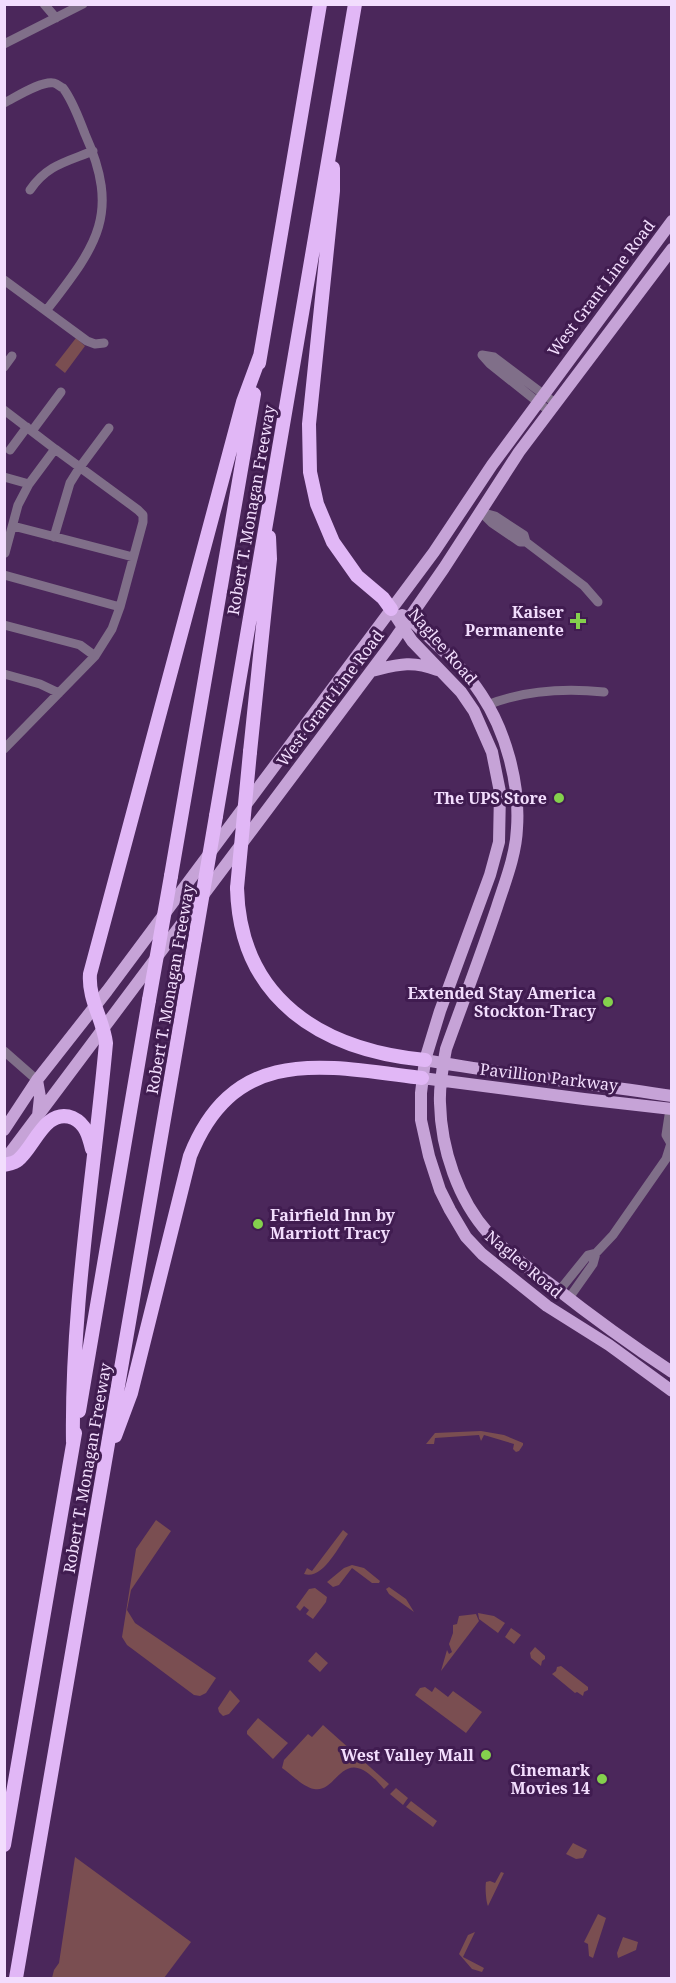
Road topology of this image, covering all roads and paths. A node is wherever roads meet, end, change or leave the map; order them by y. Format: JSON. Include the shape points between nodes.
{"nodes":[{"id":1,"x":44,"y":4,"type":"edge"},
{"id":2,"x":54,"y":4,"type":"edge"},
{"id":3,"x":83,"y":4,"type":"edge"},
{"id":4,"x":320,"y":4,"type":"edge"},
{"id":5,"x":355,"y":4,"type":"edge"},
{"id":6,"x":56,"y":18,"type":"junction"},
{"id":7,"x":4,"y":44,"type":"edge"},
{"id":8,"x":4,"y":103,"type":"edge"},
{"id":9,"x":332,"y":139,"type":"junction"},
{"id":10,"x":93,"y":151,"type":"junction"},
{"id":11,"x":30,"y":190,"type":"dead end"},
{"id":12,"x":672,"y":221,"type":"edge"},
{"id":13,"x":672,"y":249,"type":"edge"},
{"id":14,"x":4,"y":280,"type":"edge"},
{"id":15,"x":46,"y":311,"type":"junction"},
{"id":16,"x":104,"y":343,"type":"dead end"},
{"id":17,"x":12,"y":356,"type":"dead end"},
{"id":18,"x":260,"y":356,"type":"junction"},
{"id":19,"x":4,"y":367,"type":"edge"},
{"id":20,"x":61,"y":392,"type":"dead end"},
{"id":21,"x":540,"y":398,"type":"junction"},
{"id":22,"x":552,"y":407,"type":"junction"},
{"id":23,"x":4,"y":410,"type":"edge"},
{"id":24,"x":109,"y":428,"type":"dead end"},
{"id":25,"x":29,"y":429,"type":"junction"},
{"id":26,"x":55,"y":449,"type":"junction"},
{"id":27,"x":10,"y":450,"type":"dead end"},
{"id":28,"x":80,"y":466,"type":"junction"},
{"id":29,"x":4,"y":477,"type":"edge"},
{"id":30,"x":29,"y":484,"type":"junction"},
{"id":31,"x":268,"y":510,"type":"junction"},
{"id":32,"x":480,"y":512,"type":"junction"},
{"id":33,"x":13,"y":526,"type":"junction"},
{"id":34,"x":54,"y":537,"type":"junction"},
{"id":35,"x":5,"y":554,"type":"edge"},
{"id":36,"x":134,"y":557,"type":"junction"},
{"id":37,"x":4,"y":575,"type":"edge"},
{"id":38,"x":598,"y":602,"type":"dead end"},
{"id":39,"x":120,"y":607,"type":"junction"},
{"id":40,"x":391,"y":609,"type":"junction"},
{"id":41,"x":406,"y":623,"type":"junction"},
{"id":42,"x":4,"y":625,"type":"edge"},
{"id":43,"x":94,"y":656,"type":"junction"},
{"id":44,"x":371,"y":671,"type":"junction"},
{"id":45,"x":443,"y":672,"type":"junction"},
{"id":46,"x":4,"y":674,"type":"edge"},
{"id":47,"x":604,"y":692,"type":"dead end"},
{"id":48,"x":59,"y":693,"type":"junction"},
{"id":49,"x":488,"y":705,"type":"junction"},
{"id":50,"x":5,"y":747,"type":"edge"},
{"id":51,"x":96,"y":1005,"type":"junction"},
{"id":52,"x":104,"y":1027,"type":"junction"},
{"id":53,"x":4,"y":1051,"type":"edge"},
{"id":54,"x":425,"y":1060,"type":"junction"},
{"id":55,"x":444,"y":1064,"type":"junction"},
{"id":56,"x":422,"y":1078,"type":"junction"},
{"id":57,"x":37,"y":1080,"type":"junction"},
{"id":58,"x":442,"y":1080,"type":"junction"},
{"id":59,"x":671,"y":1105,"type":"edge"},
{"id":60,"x":38,"y":1117,"type":"junction"},
{"id":61,"x":4,"y":1130,"type":"edge"},
{"id":62,"x":671,"y":1141,"type":"edge"},
{"id":63,"x":93,"y":1155,"type":"junction"},
{"id":64,"x":4,"y":1163,"type":"edge"},
{"id":65,"x":564,"y":1295,"type":"junction"},
{"id":66,"x":672,"y":1372,"type":"edge"},
{"id":67,"x":672,"y":1391,"type":"edge"},
{"id":68,"x":73,"y":1442,"type":"junction"},
{"id":69,"x":106,"y":1454,"type":"junction"},
{"id":70,"x":4,"y":1845,"type":"edge"},
{"id":71,"x":16,"y":1978,"type":"edge"}],
"edges":[{"from":1,"to":6,"type":"street"},
{"from":2,"to":6,"type":"street"},
{"from":3,"to":6,"type":"street"},
{"from":4,"to":18,"type":"highway","name":"Robert T. Monagan Freeway"},
{"from":5,"to":9,"type":"highway","name":"Robert T. Monagan Freeway"},
{"from":6,"to":7,"type":"street"},
{"from":8,"to":10,"type":"street","via":[[38,86],[54,83],[67,93]]},
{"from":9,"to":31,"type":"highway","name":"Robert T. Monagan Freeway"},
{"from":9,"to":40,"type":"highway","via":[[333,190],[309,424],[310,472],[317,504],[333,542],[357,576]]},
{"from":10,"to":11,"type":"street","via":[[48,169]]},
{"from":10,"to":15,"type":"street","via":[[103,202],[99,225],[82,263]]},
{"from":12,"to":21,"type":"main road","name":"West Grant Line Road"},
{"from":13,"to":22,"type":"main road","name":"West Grant Line Road"},
{"from":14,"to":15,"type":"street"},
{"from":15,"to":16,"type":"street","via":[[87,341]]},
{"from":17,"to":19,"type":"street"},
{"from":18,"to":51,"type":"highway","via":[[243,402],[91,965],[89,982]]},
{"from":18,"to":68,"type":"highway","name":"Robert T. Monagan Freeway","bridge":true},
{"from":20,"to":25,"type":"street"},
{"from":21,"to":21,"type":"street","via":[[494,357],[482,355],[490,364]]},
{"from":21,"to":22,"type":"street"},
{"from":21,"to":40,"type":"main road","name":"West Grant Line Road"},
{"from":22,"to":32,"type":"main road","name":"West Grant Line Road"},
{"from":23,"to":25,"type":"street"},
{"from":24,"to":28,"type":"street"},
{"from":25,"to":26,"type":"street"},
{"from":25,"to":27,"type":"street"},
{"from":26,"to":28,"type":"street"},
{"from":26,"to":30,"type":"street"},
{"from":28,"to":34,"type":"street","via":[[70,483]]},
{"from":28,"to":36,"type":"street","via":[[143,515]]},
{"from":29,"to":30,"type":"street"},
{"from":30,"to":33,"type":"street"},
{"from":31,"to":54,"type":"highway","bridge":true,"via":[[270,559],[237,888],[241,925],[250,955],[273,993],[294,1013],[345,1042]]},
{"from":31,"to":69,"type":"highway","name":"Robert T. Monagan Freeway","bridge":true},
{"from":32,"to":38,"type":"street","via":[[495,516],[524,535],[526,542],[584,586]]},
{"from":32,"to":41,"type":"main road","name":"West Grant Line Road"},
{"from":33,"to":34,"type":"street"},
{"from":33,"to":35,"type":"street"},
{"from":34,"to":36,"type":"street"},
{"from":36,"to":39,"type":"street"},
{"from":37,"to":39,"type":"street"},
{"from":39,"to":43,"type":"street","via":[[112,629]]},
{"from":40,"to":41,"type":"main road","name":"Naglee Road"},
{"from":40,"to":51,"type":"main road","name":"West Grant Line Road"},
{"from":41,"to":44,"type":"main road","name":"West Grant Line Road"},
{"from":41,"to":45,"type":"main road","name":"Naglee Road","via":[[426,656]]},
{"from":41,"to":49,"type":"main road","name":"Naglee Road","via":[[469,677]]},
{"from":42,"to":43,"type":"street","via":[[80,645]]},
{"from":43,"to":48,"type":"street"},
{"from":44,"to":45,"type":"main road","via":[[414,663]]},
{"from":44,"to":52,"type":"main road","name":"West Grant Line Road"},
{"from":45,"to":54,"type":"main road","name":"Naglee Road","via":[[474,711],[489,745],[500,792],[500,826],[490,875]]},
{"from":46,"to":48,"type":"street"},
{"from":47,"to":49,"type":"street","via":[[540,691]]},
{"from":48,"to":50,"type":"street"},
{"from":49,"to":55,"type":"main road","name":"Naglee Road","via":[[508,752],[518,829],[510,866]]},
{"from":51,"to":52,"type":"highway"},
{"from":51,"to":57,"type":"main road","name":"West Grant Line Road"},
{"from":52,"to":60,"type":"main road","name":"West Grant Line Road"},
{"from":52,"to":63,"type":"highway","via":[[106,1043]]},
{"from":53,"to":57,"type":"street"},
{"from":54,"to":55,"type":"main road","name":"Pavillion Parkway"},
{"from":54,"to":56,"type":"main road","name":"Naglee Road"},
{"from":55,"to":58,"type":"main road","name":"Naglee Road"},
{"from":55,"to":59,"type":"main road","name":"Pavillion Parkway","via":[[621,1088]]},
{"from":56,"to":58,"type":"main road","name":"Pavillion Parkway"},
{"from":56,"to":67,"type":"main road","name":"Naglee Road","via":[[422,1120],[429,1156],[445,1200],[466,1237],[547,1306]]},
{"from":56,"to":69,"type":"highway","via":[[333,1067],[292,1069],[244,1085],[214,1111],[190,1156],[131,1392]]},
{"from":57,"to":60,"type":"main road"},
{"from":57,"to":61,"type":"main road","name":"West Grant Line Road"},
{"from":58,"to":59,"type":"main road","name":"Pavillion Parkway","via":[[584,1100]]},
{"from":58,"to":65,"type":"main road","name":"Naglee Road","via":[[441,1124],[448,1155],[474,1215],[504,1248]]},
{"from":59,"to":62,"type":"street","via":[[666,1135]]},
{"from":60,"to":64,"type":"main road","name":"West Grant Line Road"},
{"from":62,"to":65,"type":"street","via":[[666,1158],[613,1235],[596,1252],[593,1264]]},
{"from":63,"to":64,"type":"highway","via":[[84,1127],[68,1116],[54,1120],[39,1132],[18,1161]]},
{"from":63,"to":68,"type":"highway","via":[[72,1390]]},
{"from":65,"to":66,"type":"main road","name":"Naglee Road"},
{"from":68,"to":70,"type":"highway","name":"Robert T. Monagan Freeway"},
{"from":69,"to":71,"type":"highway","name":"Robert T. Monagan Freeway"}]}
